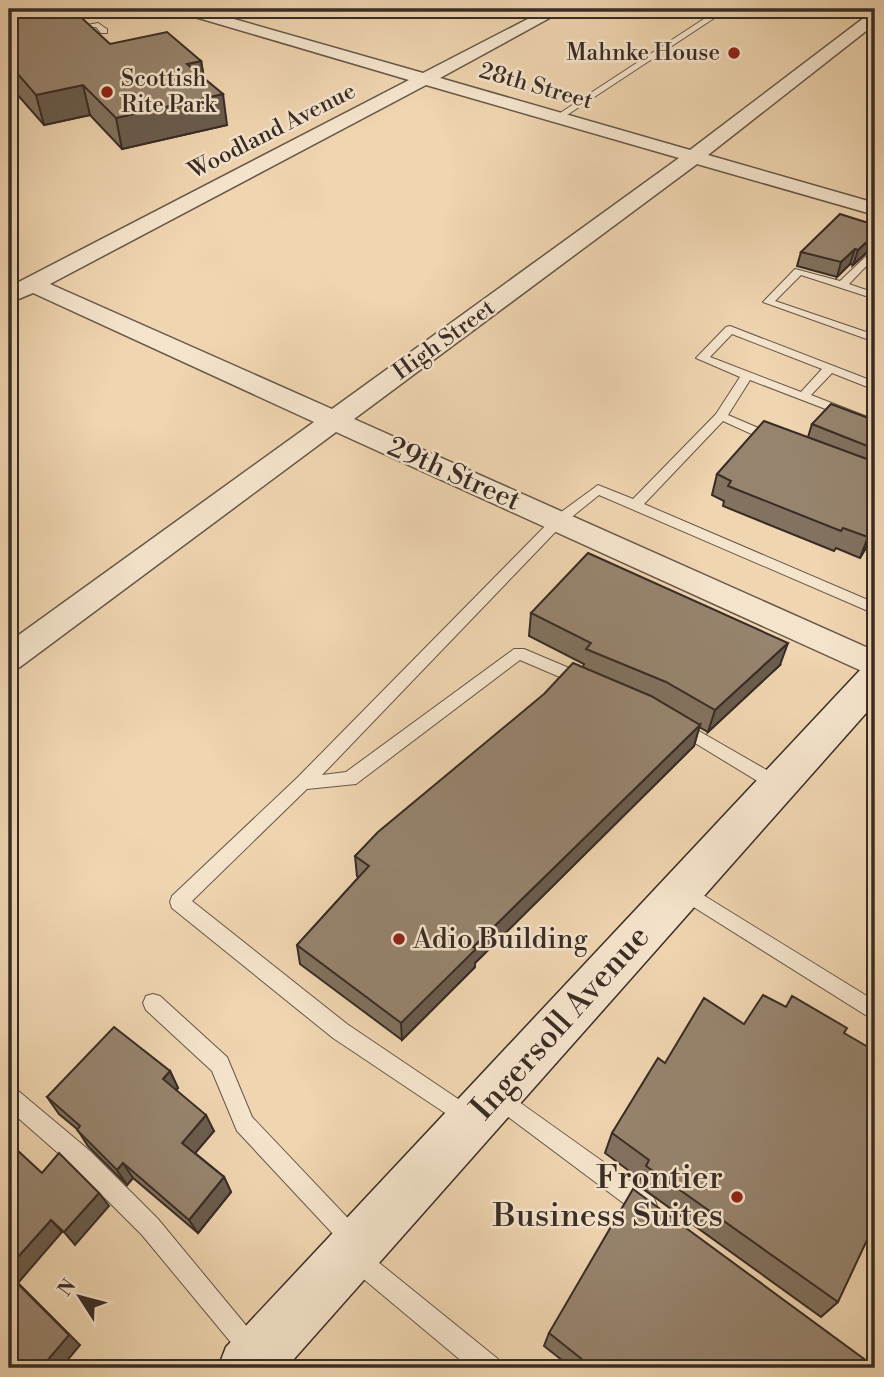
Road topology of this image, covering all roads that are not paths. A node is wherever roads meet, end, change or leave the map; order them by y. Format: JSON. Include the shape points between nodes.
{"nodes":[{"id":1,"x":183,"y":9,"type":"edge"},
{"id":2,"x":558,"y":9,"type":"edge"},
{"id":3,"x":724,"y":9,"type":"edge"},
{"id":4,"x":875,"y":17,"type":"edge"},
{"id":5,"x":58,"y":30,"type":"edge"},
{"id":6,"x":104,"y":31,"type":"dead end"},
{"id":7,"x":426,"y":79,"type":"junction"},
{"id":8,"x":558,"y":117,"type":"junction"},
{"id":9,"x":693,"y":157,"type":"junction"},
{"id":10,"x":875,"y":209,"type":"edge"},
{"id":11,"x":875,"y":251,"type":"edge"},
{"id":12,"x":842,"y":285,"type":"junction"},
{"id":13,"x":20,"y":290,"type":"edge"},
{"id":14,"x":875,"y":296,"type":"edge"},
{"id":15,"x":875,"y":339,"type":"edge"},
{"id":16,"x":831,"y":367,"type":"junction"},
{"id":17,"x":747,"y":375,"type":"junction"},
{"id":18,"x":875,"y":386,"type":"edge"},
{"id":19,"x":803,"y":397,"type":"junction"},
{"id":20,"x":721,"y":416,"type":"junction"},
{"id":21,"x":334,"y":420,"type":"junction"},
{"id":22,"x":875,"y":424,"type":"edge"},
{"id":23,"x":781,"y":442,"type":"edge"},
{"id":24,"x":635,"y":505,"type":"junction"},
{"id":25,"x":558,"y":521,"type":"junction"},
{"id":26,"x":875,"y":609,"type":"edge"},
{"id":27,"x":9,"y":659,"type":"edge"},
{"id":28,"x":875,"y":665,"type":"edge"},
{"id":29,"x":875,"y":678,"type":"edge"},
{"id":30,"x":593,"y":685,"type":"edge"},
{"id":31,"x":666,"y":718,"type":"edge"},
{"id":32,"x":303,"y":783,"type":"junction"},
{"id":33,"x":778,"y":785,"type":"junction"},
{"id":34,"x":682,"y":890,"type":"junction"},
{"id":35,"x":153,"y":1003,"type":"dead end"},
{"id":36,"x":875,"y":1012,"type":"edge"},
{"id":37,"x":9,"y":1096,"type":"edge"},
{"id":38,"x":484,"y":1108,"type":"junction"},
{"id":39,"x":663,"y":1219,"type":"edge"},
{"id":40,"x":355,"y":1250,"type":"junction"},
{"id":41,"x":252,"y":1362,"type":"edge"},
{"id":42,"x":489,"y":1368,"type":"edge"}],
"edges":[{"from":1,"to":7,"type":"street","name":"28th Street"},
{"from":2,"to":7,"type":"street","name":"Woodland Avenue"},
{"from":3,"to":8,"type":"lane"},
{"from":4,"to":9,"type":"street","name":"High Street"},
{"from":5,"to":6,"type":"lane","via":[[98,25]]},
{"from":7,"to":8,"type":"street","name":"28th Street"},
{"from":7,"to":13,"type":"street","name":"Woodland Avenue"},
{"from":8,"to":9,"type":"street","name":"28th Street"},
{"from":9,"to":10,"type":"street","name":"28th Street"},
{"from":9,"to":21,"type":"street","name":"High Street"},
{"from":11,"to":12,"type":"lane"},
{"from":12,"to":14,"type":"lane"},
{"from":12,"to":15,"type":"lane","via":[[799,271],[768,302]]},
{"from":13,"to":21,"type":"street","name":"29th Street"},
{"from":16,"to":17,"type":"lane","via":[[730,329],[702,358]]},
{"from":16,"to":18,"type":"lane"},
{"from":16,"to":19,"type":"lane"},
{"from":17,"to":19,"type":"lane"},
{"from":17,"to":20,"type":"lane"},
{"from":19,"to":22,"type":"lane"},
{"from":20,"to":23,"type":"lane"},
{"from":20,"to":24,"type":"lane"},
{"from":21,"to":25,"type":"street","name":"29th Street"},
{"from":21,"to":27,"type":"street","name":"High Street"},
{"from":24,"to":25,"type":"lane","via":[[598,489]]},
{"from":24,"to":26,"type":"lane"},
{"from":25,"to":28,"type":"street","name":"29th Street"},
{"from":25,"to":32,"type":"lane"},
{"from":29,"to":33,"type":"main road","name":"Ingersoll Avenue"},
{"from":30,"to":32,"type":"lane","via":[[520,653],[350,779]]},
{"from":31,"to":33,"type":"lane"},
{"from":32,"to":38,"type":"lane","via":[[180,902],[340,1031]]},
{"from":33,"to":34,"type":"main road","name":"Ingersoll Avenue"},
{"from":34,"to":36,"type":"lane"},
{"from":34,"to":38,"type":"main road","name":"Ingersoll Avenue"},
{"from":35,"to":40,"type":"lane","via":[[220,1064],[244,1124]]},
{"from":37,"to":41,"type":"lane","via":[[82,1159],[150,1227]]},
{"from":38,"to":39,"type":"lane"},
{"from":38,"to":40,"type":"main road","name":"Ingersoll Avenue"},
{"from":40,"to":41,"type":"main road","name":"Ingersoll Avenue"},
{"from":40,"to":42,"type":"lane"}]}
